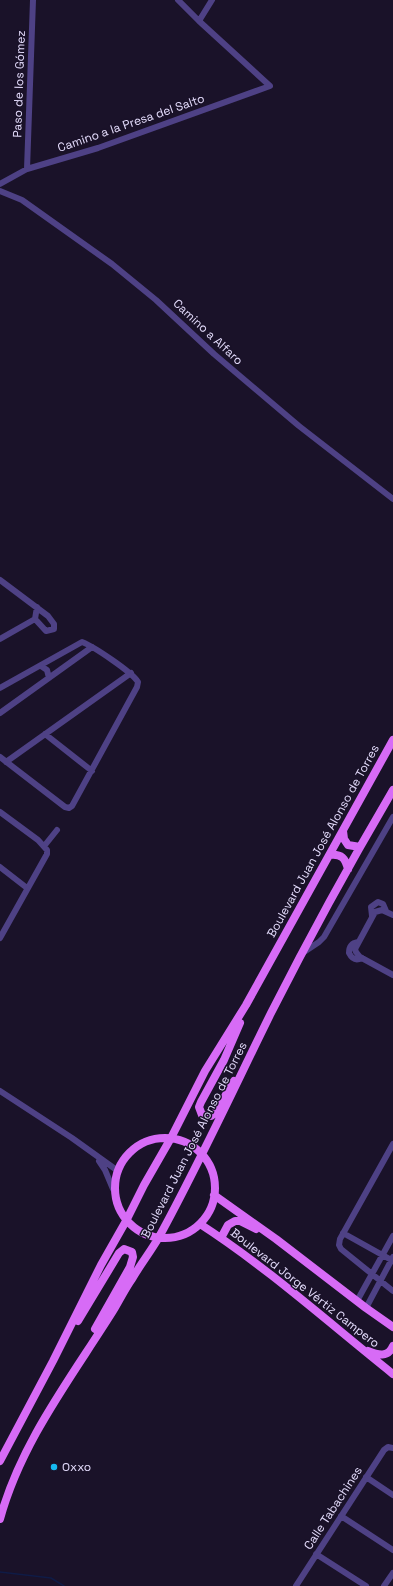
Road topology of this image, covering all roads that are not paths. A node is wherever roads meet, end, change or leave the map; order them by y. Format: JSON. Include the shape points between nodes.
{"nodes":[{"id":1,"x":33,"y":0,"type":"edge"},
{"id":2,"x":178,"y":0,"type":"edge"},
{"id":3,"x":212,"y":0,"type":"edge"},
{"id":4,"x":200,"y":21,"type":"junction"},
{"id":5,"x":27,"y":169,"type":"junction"},
{"id":6,"x":0,"y":184,"type":"edge"},
{"id":7,"x":0,"y":191,"type":"edge"},
{"id":8,"x":393,"y":499,"type":"edge"},
{"id":9,"x":0,"y":580,"type":"edge"},
{"id":10,"x":37,"y":607,"type":"junction"},
{"id":11,"x":35,"y":619,"type":"junction"},
{"id":12,"x":1,"y":637,"type":"edge"},
{"id":13,"x":92,"y":647,"type":"junction"},
{"id":14,"x":41,"y":666,"type":"junction"},
{"id":15,"x":131,"y":673,"type":"junction"},
{"id":16,"x":49,"y":678,"type":"junction"},
{"id":17,"x":0,"y":688,"type":"edge"},
{"id":18,"x":0,"y":713,"type":"edge"},
{"id":19,"x":45,"y":734,"type":"junction"},
{"id":20,"x":393,"y":740,"type":"edge"},
{"id":21,"x":0,"y":757,"type":"edge"},
{"id":22,"x":6,"y":762,"type":"junction"},
{"id":23,"x":92,"y":771,"type":"junction"},
{"id":24,"x":393,"y":790,"type":"edge"},
{"id":25,"x":0,"y":812,"type":"edge"},
{"id":26,"x":393,"y":817,"type":"edge"},
{"id":27,"x":57,"y":830,"type":"dead end"},
{"id":28,"x":343,"y":831,"type":"junction"},
{"id":29,"x":44,"y":845,"type":"junction"},
{"id":30,"x":360,"y":847,"type":"junction"},
{"id":31,"x":330,"y":855,"type":"junction"},
{"id":32,"x":0,"y":867,"type":"edge"},
{"id":33,"x":348,"y":869,"type":"junction"},
{"id":34,"x":27,"y":888,"type":"junction"},
{"id":35,"x":393,"y":915,"type":"edge"},
{"id":36,"x":0,"y":938,"type":"edge"},
{"id":37,"x":304,"y":952,"type":"junction"},
{"id":38,"x":393,"y":975,"type":"edge"},
{"id":39,"x":246,"y":1005,"type":"junction"},
{"id":40,"x":252,"y":1054,"type":"junction"},
{"id":41,"x":0,"y":1091,"type":"edge"},
{"id":42,"x":170,"y":1138,"type":"junction"},
{"id":43,"x":393,"y":1144,"type":"edge"},
{"id":44,"x":203,"y":1154,"type":"junction"},
{"id":45,"x":94,"y":1155,"type":"junction"},
{"id":46,"x":118,"y":1171,"type":"junction"},
{"id":47,"x":113,"y":1189,"type":"junction"},
{"id":48,"x":214,"y":1195,"type":"junction"},
{"id":49,"x":126,"y":1221,"type":"junction"},
{"id":50,"x":200,"y":1224,"type":"junction"},
{"id":51,"x":343,"y":1233,"type":"junction"},
{"id":52,"x":393,"y":1236,"type":"edge"},
{"id":53,"x":158,"y":1238,"type":"junction"},
{"id":54,"x":221,"y":1238,"type":"junction"},
{"id":55,"x":276,"y":1239,"type":"junction"},
{"id":56,"x":382,"y":1255,"type":"junction"},
{"id":57,"x":392,"y":1259,"type":"edge"},
{"id":58,"x":372,"y":1275,"type":"junction"},
{"id":59,"x":380,"y":1282,"type":"junction"},
{"id":60,"x":393,"y":1291,"type":"edge"},
{"id":61,"x":357,"y":1301,"type":"junction"},
{"id":62,"x":366,"y":1308,"type":"junction"},
{"id":63,"x":393,"y":1327,"type":"edge"},
{"id":64,"x":63,"y":1341,"type":"junction"},
{"id":65,"x":393,"y":1346,"type":"edge"},
{"id":66,"x":362,"y":1349,"type":"junction"},
{"id":67,"x":84,"y":1354,"type":"junction"},
{"id":68,"x":393,"y":1374,"type":"edge"},
{"id":69,"x":393,"y":1448,"type":"edge"},
{"id":70,"x":0,"y":1461,"type":"edge"},
{"id":71,"x":366,"y":1477,"type":"junction"},
{"id":72,"x":393,"y":1495,"type":"edge"},
{"id":73,"x":341,"y":1516,"type":"junction"},
{"id":74,"x":0,"y":1519,"type":"edge"},
{"id":75,"x":393,"y":1550,"type":"edge"},
{"id":76,"x":316,"y":1554,"type":"junction"},
{"id":77,"x":393,"y":1573,"type":"edge"},
{"id":78,"x":296,"y":1586,"type":"edge"},
{"id":79,"x":366,"y":1586,"type":"edge"},
{"id":80,"x":384,"y":1586,"type":"edge"}],
"edges":[{"from":1,"to":5,"type":"street","name":"Paso de los Gómez"},
{"from":2,"to":4,"type":"street"},
{"from":3,"to":4,"type":"street"},
{"from":4,"to":5,"type":"street","name":"Camino a la Presa del Salto","via":[[270,86],[98,148]]},
{"from":5,"to":6,"type":"street","name":"Camino a la Presa del Salto"},
{"from":7,"to":8,"type":"street","name":"Camino a Alfaro","via":[[22,200],[112,264],[299,426]]},
{"from":9,"to":10,"type":"street"},
{"from":10,"to":11,"type":"street"},
{"from":10,"to":11,"type":"street","via":[[52,620],[54,629],[46,631]]},
{"from":11,"to":12,"type":"street"},
{"from":13,"to":14,"type":"street","via":[[82,642]]},
{"from":13,"to":15,"type":"street"},
{"from":13,"to":16,"type":"street"},
{"from":14,"to":16,"type":"street","via":[[47,670]]},
{"from":14,"to":17,"type":"street"},
{"from":15,"to":19,"type":"street"},
{"from":15,"to":23,"type":"street","via":[[138,682],[137,687]]},
{"from":16,"to":18,"type":"street"},
{"from":19,"to":22,"type":"street"},
{"from":19,"to":23,"type":"street"},
{"from":20,"to":28,"type":"main road","name":"Boulevard Juan José Alonso de Torres"},
{"from":21,"to":22,"type":"street"},
{"from":22,"to":23,"type":"street","via":[[69,808]]},
{"from":24,"to":30,"type":"main road","name":"Boulevard Juan José Alonso de Torres"},
{"from":25,"to":29,"type":"street"},
{"from":26,"to":37,"type":"street","via":[[324,937]]},
{"from":27,"to":29,"type":"street"},
{"from":28,"to":30,"type":"main road","via":[[348,845]]},
{"from":28,"to":31,"type":"main road","name":"Boulevard Juan José Alonso de Torres"},
{"from":29,"to":34,"type":"street","via":[[47,854]]},
{"from":30,"to":33,"type":"main road","name":"Boulevard Juan José Alonso de Torres"},
{"from":31,"to":33,"type":"main road","via":[[342,856]]},
{"from":31,"to":39,"type":"main road","name":"Boulevard Juan José Alonso de Torres"},
{"from":32,"to":34,"type":"street"},
{"from":33,"to":37,"type":"main road","name":"Boulevard Juan José Alonso de Torres"},
{"from":34,"to":36,"type":"street"},
{"from":35,"to":38,"type":"street","via":[[386,911],[378,911],[372,916],[358,942],[356,952]]},
{"from":37,"to":40,"type":"main road","name":"Boulevard Juan José Alonso de Torres"},
{"from":39,"to":40,"type":"main road","via":[[233,1041],[201,1102],[199,1107],[202,1115],[210,1116],[215,1113]]},
{"from":39,"to":42,"type":"main road","name":"Boulevard Juan José Alonso de Torres","via":[[205,1071]]},
{"from":40,"to":44,"type":"main road","name":"Boulevard Juan José Alonso de Torres"},
{"from":41,"to":45,"type":"street"},
{"from":42,"to":44,"type":"main road","via":[[189,1142]]},
{"from":42,"to":46,"type":"main road","via":[[139,1146],[123,1161]]},
{"from":42,"to":49,"type":"main road","name":"Boulevard Juan José Alonso de Torres"},
{"from":43,"to":51,"type":"street"},
{"from":44,"to":48,"type":"main road","via":[[213,1172]]},
{"from":44,"to":53,"type":"main road","name":"Boulevard Juan José Alonso de Torres"},
{"from":45,"to":46,"type":"street"},
{"from":45,"to":47,"type":"street","via":[[105,1170]]},
{"from":46,"to":47,"type":"main road"},
{"from":47,"to":49,"type":"main road","via":[[117,1206]]},
{"from":48,"to":50,"type":"main road","via":[[209,1212]]},
{"from":48,"to":55,"type":"main road","name":"Boulevard Jorge Vértiz Campero"},
{"from":49,"to":53,"type":"main road","via":[[142,1233]]},
{"from":49,"to":64,"type":"main road","name":"Boulevard Juan José Alonso de Torres","via":[[100,1265]]},
{"from":50,"to":53,"type":"main road","via":[[182,1235]]},
{"from":50,"to":54,"type":"main road","name":"Boulevard Jorge Vértiz Campero"},
{"from":51,"to":56,"type":"street"},
{"from":51,"to":58,"type":"street","via":[[339,1245],[341,1249]]},
{"from":52,"to":56,"type":"street"},
{"from":53,"to":67,"type":"main road","name":"Boulevard Juan José Alonso de Torres"},
{"from":54,"to":55,"type":"main road","via":[[228,1225],[240,1221]]},
{"from":54,"to":66,"type":"main road","name":"Boulevard Jorge Vértiz Campero"},
{"from":55,"to":61,"type":"main road","name":"Boulevard Jorge Vértiz Campero"},
{"from":56,"to":57,"type":"street"},
{"from":56,"to":58,"type":"street"},
{"from":57,"to":59,"type":"street"},
{"from":58,"to":59,"type":"street"},
{"from":58,"to":61,"type":"street"},
{"from":59,"to":60,"type":"street"},
{"from":59,"to":62,"type":"street"},
{"from":61,"to":62,"type":"main road","name":"Boulevard Jorge Vértiz Campero"},
{"from":62,"to":63,"type":"main road","name":"Boulevard Jorge Vértiz Campero"},
{"from":64,"to":67,"type":"main road","via":[[77,1323],[119,1253],[124,1249],[130,1250],[133,1257],[130,1267],[106,1308]]},
{"from":64,"to":70,"type":"main road","name":"Boulevard Juan José Alonso de Torres"},
{"from":65,"to":66,"type":"main road","via":[[384,1355]]},
{"from":66,"to":68,"type":"main road","name":"Boulevard Jorge Vértiz Campero"},
{"from":67,"to":74,"type":"main road","name":"Boulevard Juan José Alonso de Torres","via":[[26,1453],[10,1487]]},
{"from":69,"to":71,"type":"street","name":"Calle Tabachines","via":[[388,1447],[384,1450]]},
{"from":71,"to":72,"type":"street"},
{"from":71,"to":73,"type":"street","name":"Calle Tabachines"},
{"from":73,"to":75,"type":"street"},
{"from":73,"to":76,"type":"street","name":"Calle Tabachines"},
{"from":76,"to":78,"type":"street","name":"Calle Tabachines"},
{"from":76,"to":79,"type":"street"},
{"from":77,"to":80,"type":"street"}]}
